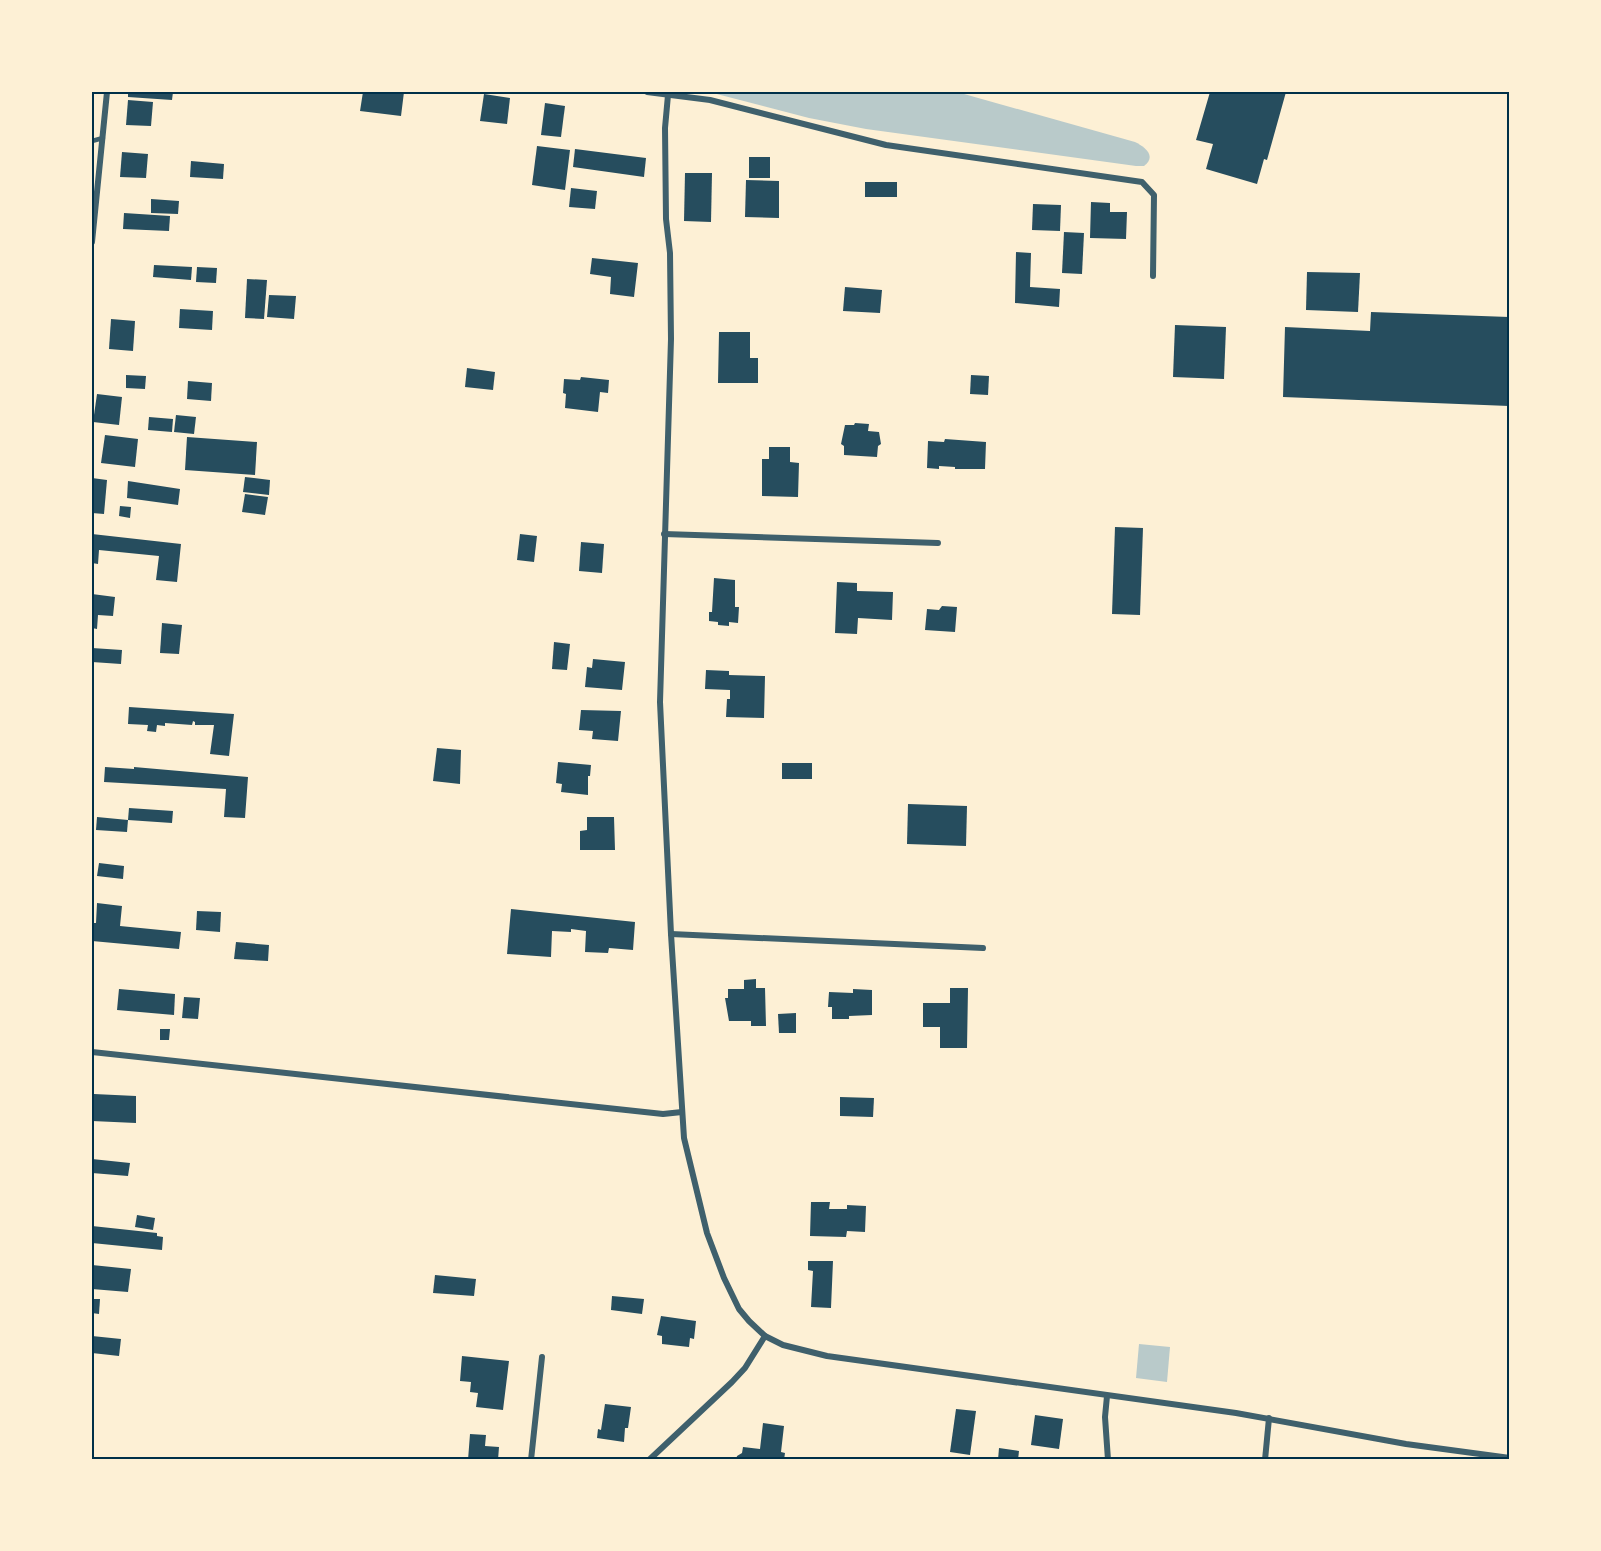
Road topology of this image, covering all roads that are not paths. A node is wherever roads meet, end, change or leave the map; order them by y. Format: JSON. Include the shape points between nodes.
{"nodes":[{"id":1,"x":107,"y":92,"type":"edge"},
{"id":2,"x":647,"y":92,"type":"edge"},
{"id":3,"x":668,"y":95,"type":"junction"},
{"id":4,"x":103,"y":138,"type":"junction"},
{"id":5,"x":92,"y":139,"type":"edge"},
{"id":6,"x":92,"y":242,"type":"edge"},
{"id":7,"x":1153,"y":276,"type":"dead end"},
{"id":8,"x":664,"y":534,"type":"junction"},
{"id":9,"x":938,"y":543,"type":"dead end"},
{"id":10,"x":671,"y":934,"type":"junction"},
{"id":11,"x":983,"y":948,"type":"dead end"},
{"id":12,"x":92,"y":1052,"type":"edge"},
{"id":13,"x":682,"y":1112,"type":"junction"},
{"id":14,"x":765,"y":1336,"type":"junction"},
{"id":15,"x":542,"y":1357,"type":"dead end"},
{"id":16,"x":1107,"y":1396,"type":"junction"},
{"id":17,"x":1269,"y":1418,"type":"junction"},
{"id":18,"x":1509,"y":1458,"type":"edge"},
{"id":19,"x":531,"y":1460,"type":"edge"},
{"id":20,"x":649,"y":1460,"type":"edge"},
{"id":21,"x":1108,"y":1460,"type":"edge"},
{"id":22,"x":1265,"y":1460,"type":"edge"}],
"edges":[{"from":1,"to":4,"type":"street"},
{"from":2,"to":3,"type":"street"},
{"from":3,"to":7,"type":"street","via":[[710,100],[886,145],[1142,182],[1154,195]]},
{"from":3,"to":8,"type":"street","via":[[666,208],[671,339]]},
{"from":4,"to":5,"type":"lane"},
{"from":4,"to":6,"type":"street"},
{"from":8,"to":9,"type":"street"},
{"from":8,"to":10,"type":"street","via":[[660,702]]},
{"from":10,"to":11,"type":"street"},
{"from":10,"to":13,"type":"street"},
{"from":12,"to":13,"type":"street","via":[[651,1112]]},
{"from":13,"to":14,"type":"street","via":[[688,1162],[716,1260],[739,1309]]},
{"from":14,"to":16,"type":"street","via":[[826,1356]]},
{"from":14,"to":20,"type":"street","via":[[732,1382]]},
{"from":15,"to":19,"type":"street"},
{"from":16,"to":17,"type":"street"},
{"from":16,"to":21,"type":"street"},
{"from":17,"to":18,"type":"street","via":[[1406,1444]]},
{"from":17,"to":22,"type":"street"}]}
